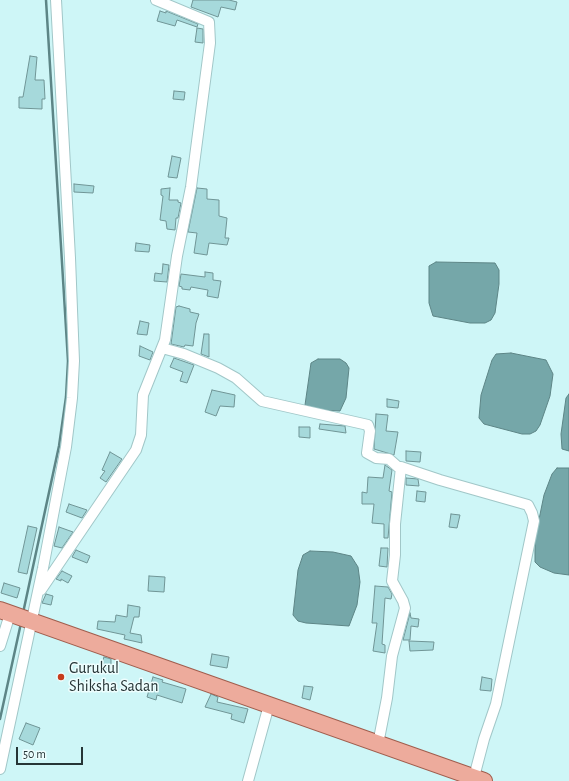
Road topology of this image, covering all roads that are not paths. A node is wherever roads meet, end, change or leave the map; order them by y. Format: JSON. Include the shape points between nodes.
{"nodes":[{"id":1,"x":56,"y":0,"type":"edge"},
{"id":2,"x":156,"y":0,"type":"edge"},
{"id":3,"x":185,"y":0,"type":"edge"},
{"id":4,"x":182,"y":10,"type":"junction"},
{"id":5,"x":162,"y":348,"type":"junction"},
{"id":6,"x":401,"y":466,"type":"junction"},
{"id":7,"x":38,"y":595,"type":"junction"},
{"id":8,"x":8,"y":613,"type":"edge"},
{"id":9,"x":32,"y":622,"type":"junction"},
{"id":10,"x":0,"y":646,"type":"edge"},
{"id":11,"x":269,"y":705,"type":"junction"},
{"id":12,"x":378,"y":744,"type":"junction"},
{"id":13,"x":0,"y":769,"type":"edge"},
{"id":14,"x":479,"y":779,"type":"edge"},
{"id":15,"x":248,"y":781,"type":"edge"}],
"edges":[{"from":1,"to":7,"type":"street","via":[[74,368],[66,447]]},
{"from":2,"to":4,"type":"street"},
{"from":3,"to":4,"type":"street"},
{"from":4,"to":5,"type":"street","via":[[209,22],[210,43],[191,187]]},
{"from":5,"to":6,"type":"street","via":[[218,368],[236,378],[262,401],[368,425],[370,430],[367,453],[376,458],[390,459],[398,467]]},
{"from":5,"to":7,"type":"street","via":[[142,395],[141,435],[136,450]]},
{"from":6,"to":12,"type":"street","via":[[392,581],[405,608],[392,656],[388,698]]},
{"from":6,"to":14,"type":"street","via":[[528,505],[532,513],[534,522],[496,704],[484,739]]},
{"from":7,"to":9,"type":"street"},
{"from":8,"to":9,"type":"main road"},
{"from":8,"to":10,"type":"street"},
{"from":9,"to":11,"type":"main road"},
{"from":9,"to":13,"type":"street"},
{"from":11,"to":12,"type":"main road"},
{"from":11,"to":15,"type":"street"},
{"from":12,"to":14,"type":"main road"}]}
